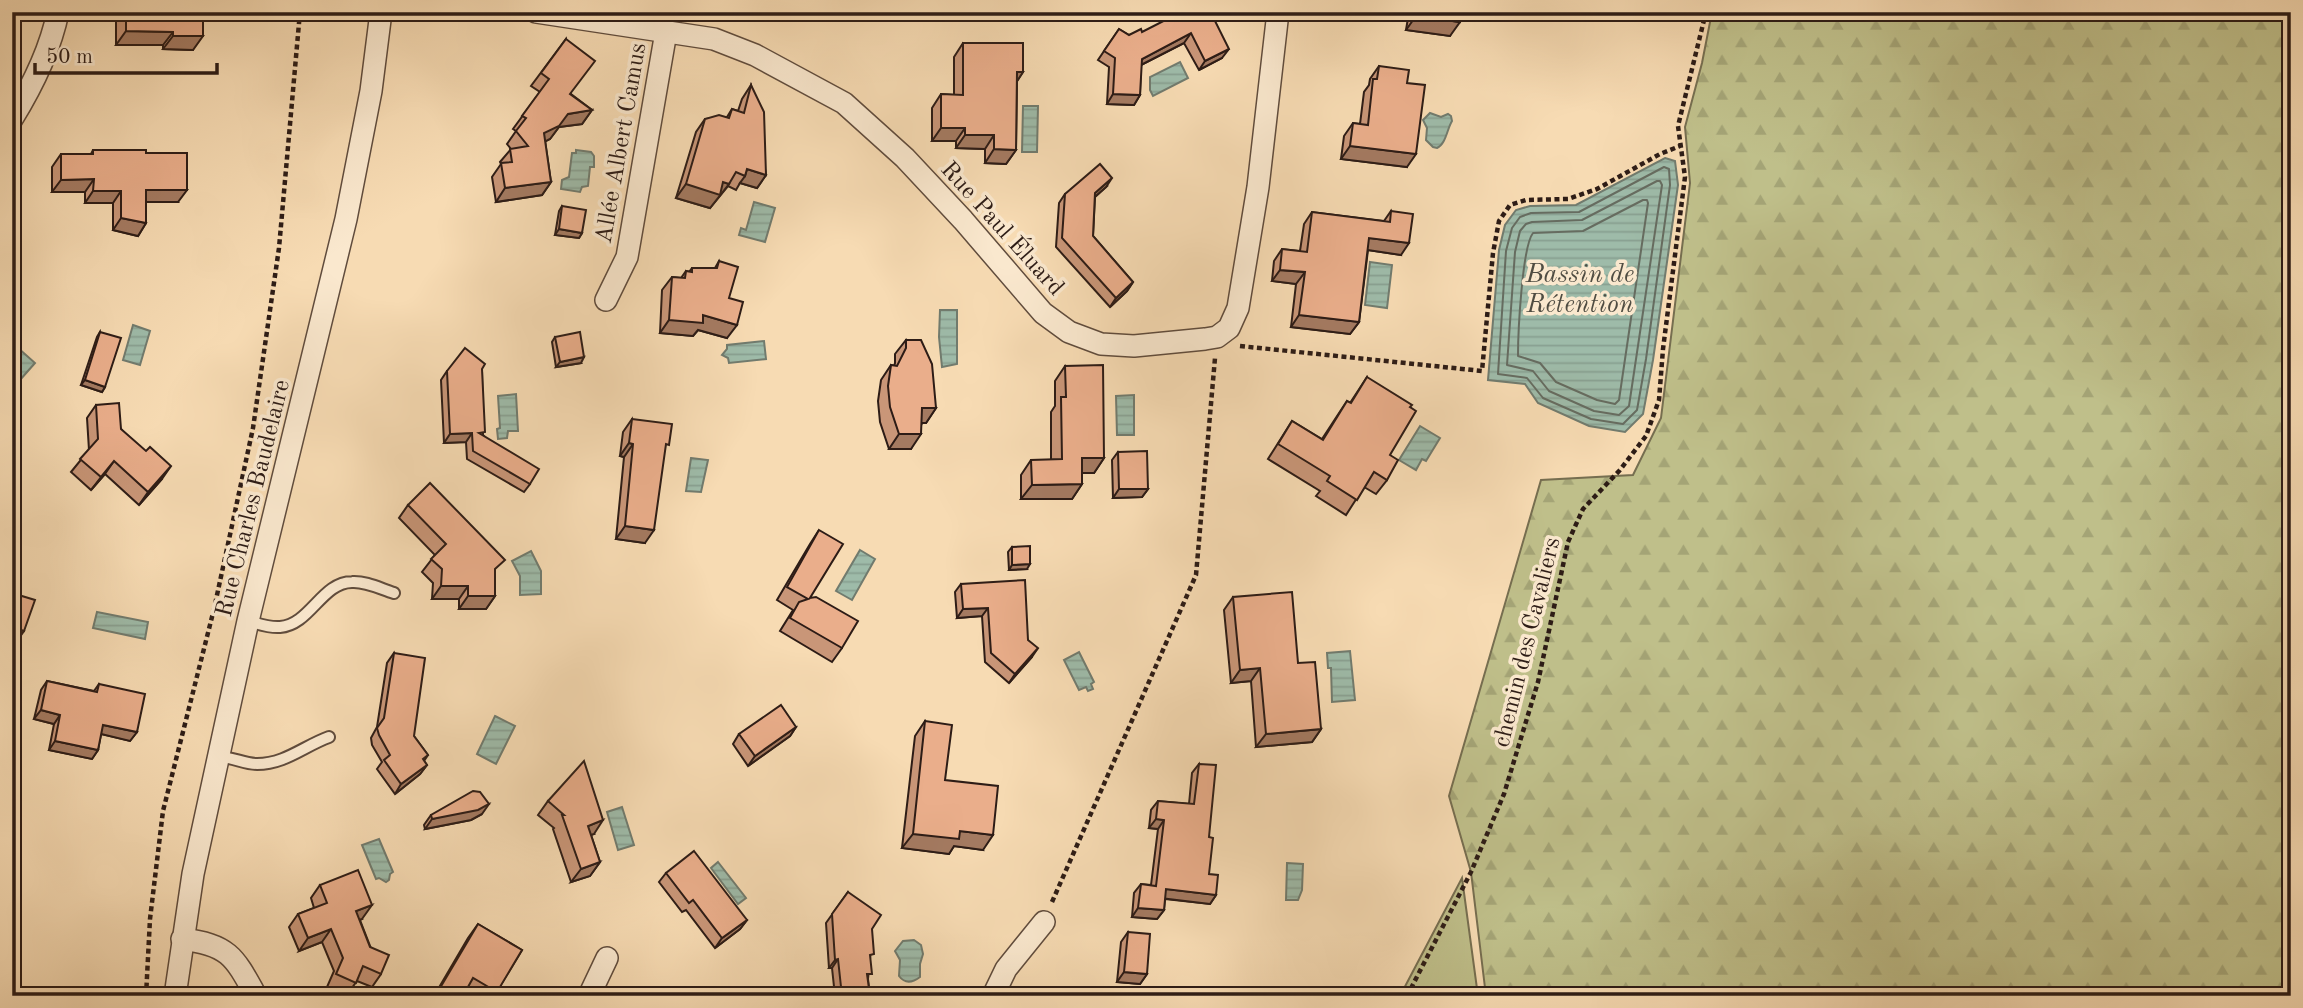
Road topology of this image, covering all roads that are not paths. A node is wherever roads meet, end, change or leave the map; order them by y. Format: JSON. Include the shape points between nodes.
{"nodes":[{"id":1,"x":58,"y":12,"type":"edge"},
{"id":2,"x":381,"y":12,"type":"edge"},
{"id":3,"x":536,"y":12,"type":"edge"},
{"id":4,"x":1278,"y":12,"type":"edge"},
{"id":5,"x":666,"y":32,"type":"junction"},
{"id":6,"x":12,"y":119,"type":"edge"},
{"id":7,"x":606,"y":300,"type":"dead end"},
{"id":8,"x":394,"y":593,"type":"dead end"},
{"id":9,"x":248,"y":621,"type":"junction"},
{"id":10,"x":329,"y":737,"type":"dead end"},
{"id":11,"x":219,"y":757,"type":"junction"},
{"id":12,"x":1044,"y":922,"type":"road end"},
{"id":13,"x":182,"y":939,"type":"junction"},
{"id":14,"x":607,"y":958,"type":"dead end"},
{"id":15,"x":175,"y":996,"type":"edge"},
{"id":16,"x":256,"y":996,"type":"edge"},
{"id":17,"x":590,"y":996,"type":"edge"},
{"id":18,"x":992,"y":996,"type":"edge"}],
"edges":[{"from":1,"to":6,"type":"street","via":[[37,77]]},
{"from":2,"to":9,"type":"street","name":"Rue Charles Baudelaire","via":[[346,219]]},
{"from":3,"to":5,"type":"street","name":"Rue Paul Éluard"},
{"from":4,"to":5,"type":"street","name":"Rue Paul Éluard","via":[[1258,187],[1234,321],[1221,334],[1134,346],[1101,344],[1069,332],[1043,313],[905,158],[844,103],[755,55],[714,39]]},
{"from":5,"to":7,"type":"street","name":"Allée Albert Camus","via":[[628,257]]},
{"from":8,"to":9,"type":"lane","via":[[353,581],[333,589],[291,625],[273,628]]},
{"from":9,"to":11,"type":"street","name":"Rue Charles Baudelaire"},
{"from":10,"to":11,"type":"lane","via":[[269,763]]},
{"from":11,"to":13,"type":"street","name":"Rue Charles Baudelaire"},
{"from":12,"to":18,"type":"street","via":[[1006,969]]},
{"from":13,"to":15,"type":"street","name":"Rue Charles Baudelaire"},
{"from":13,"to":16,"type":"street","via":[[218,946],[246,976]]},
{"from":14,"to":17,"type":"street"}]}
